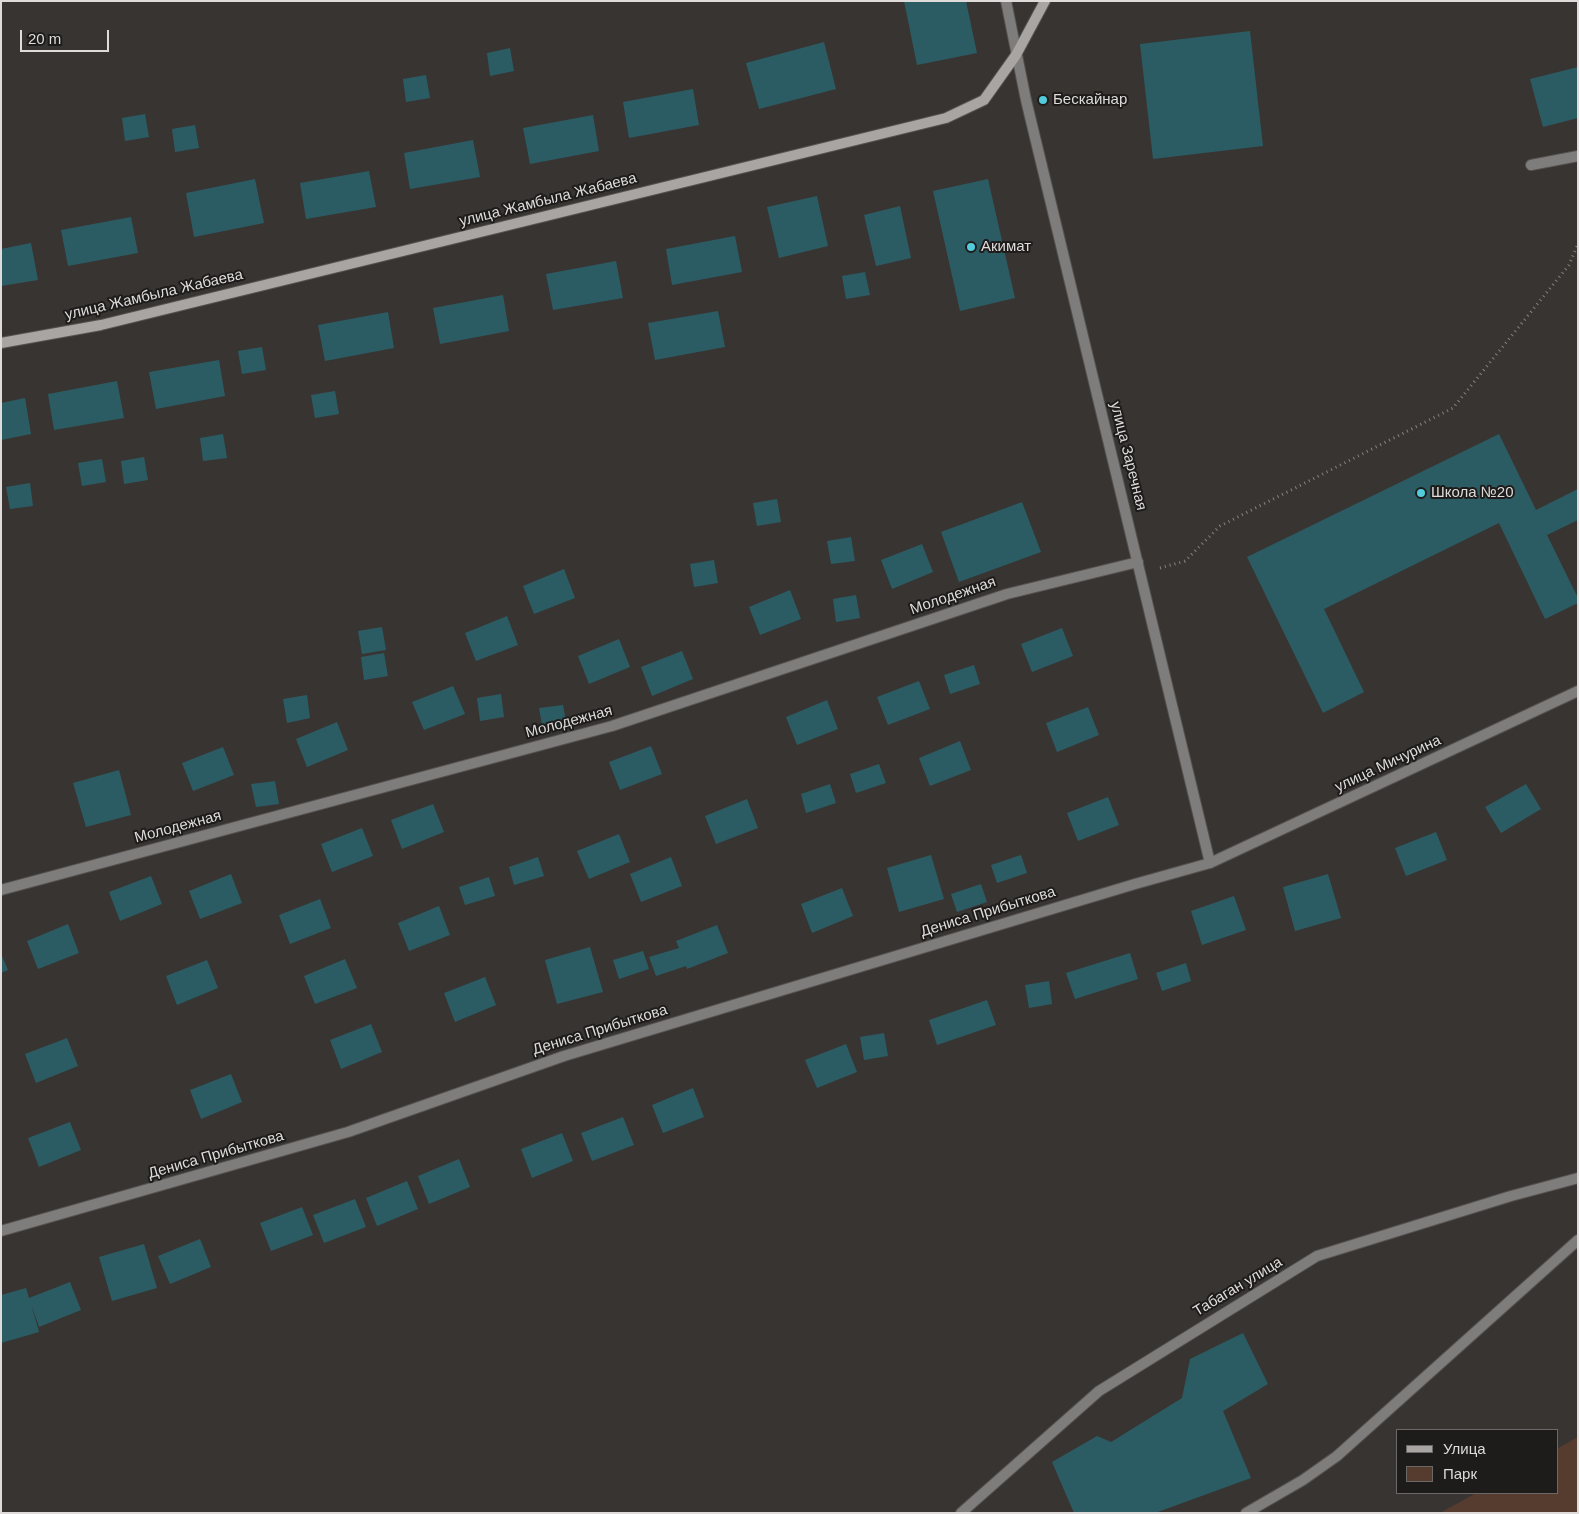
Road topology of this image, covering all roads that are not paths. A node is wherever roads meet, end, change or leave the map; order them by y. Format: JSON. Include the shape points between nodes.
{"nodes":[{"id":1,"x":1006,"y":1,"type":"edge"},
{"id":2,"x":1045,"y":1,"type":"edge"},
{"id":3,"x":1016,"y":55,"type":"junction"},
{"id":4,"x":1578,"y":156,"type":"edge"},
{"id":5,"x":1531,"y":165,"type":"dead end"},
{"id":6,"x":1,"y":343,"type":"edge"},
{"id":7,"x":1138,"y":562,"type":"junction"},
{"id":8,"x":1578,"y":691,"type":"edge"},
{"id":9,"x":1210,"y":863,"type":"junction"},
{"id":10,"x":1,"y":890,"type":"edge"},
{"id":11,"x":1578,"y":1178,"type":"edge"},
{"id":12,"x":1,"y":1231,"type":"edge"},
{"id":13,"x":1578,"y":1240,"type":"edge"},
{"id":14,"x":961,"y":1513,"type":"edge"},
{"id":15,"x":1246,"y":1513,"type":"edge"}],
"edges":[{"from":1,"to":3,"type":"street","name":"улица Заречная"},
{"from":2,"to":3,"type":"street","name":"улица Жамбыла Жабаева"},
{"from":3,"to":6,"type":"street","name":"улица Жамбыла Жабаева","via":[[984,100],[946,118],[101,324]]},
{"from":3,"to":7,"type":"street","name":"улица Заречная"},
{"from":4,"to":5,"type":"street"},
{"from":7,"to":9,"type":"street","name":"улица Заречная"},
{"from":7,"to":10,"type":"street","name":"Молодежная","via":[[1007,594],[612,726]]},
{"from":8,"to":9,"type":"street","name":"улица Мичурина"},
{"from":9,"to":12,"type":"street","name":"Дениса Прибыткова","via":[[564,1056],[348,1132]]},
{"from":11,"to":14,"type":"street","name":"Табаган улица","via":[[1318,1256],[1099,1391]]},
{"from":13,"to":15,"type":"street","via":[[1337,1456],[1304,1480]]}]}
